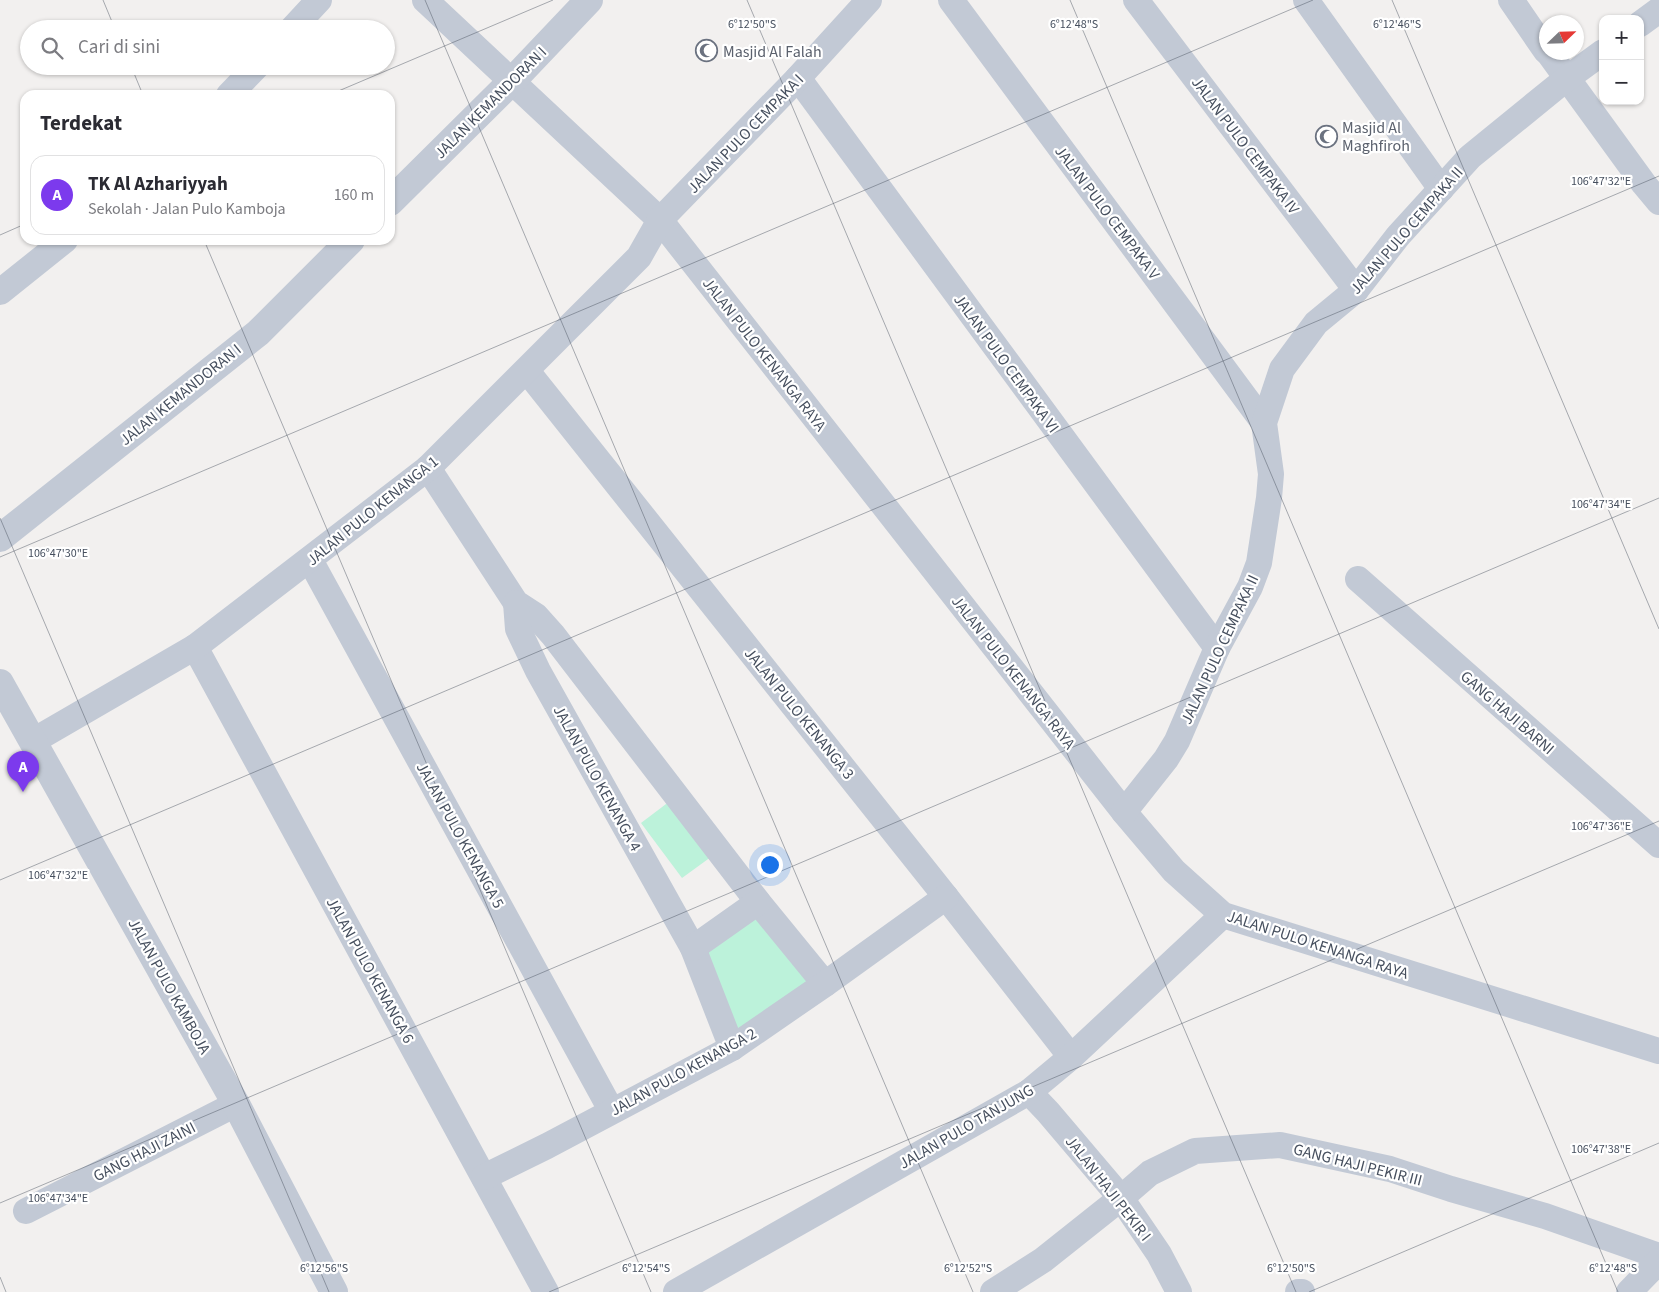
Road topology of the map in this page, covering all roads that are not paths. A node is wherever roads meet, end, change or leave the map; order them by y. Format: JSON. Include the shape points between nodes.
{"nodes":[{"id":1,"x":319,"y":0,"type":"edge"},
{"id":2,"x":425,"y":0,"type":"edge"},
{"id":3,"x":589,"y":0,"type":"edge"},
{"id":4,"x":868,"y":0,"type":"edge"},
{"id":5,"x":951,"y":0,"type":"edge"},
{"id":6,"x":1136,"y":0,"type":"edge"},
{"id":7,"x":1306,"y":0,"type":"edge"},
{"id":8,"x":1511,"y":0,"type":"edge"},
{"id":9,"x":1659,"y":10,"type":"edge"},
{"id":10,"x":300,"y":20,"type":"edge"},
{"id":11,"x":1644,"y":21,"type":"edge"},
{"id":12,"x":1539,"y":40,"type":"edge"},
{"id":13,"x":1599,"y":55,"type":"edge"},
{"id":14,"x":1553,"y":60,"type":"edge"},
{"id":15,"x":249,"y":75,"type":"edge"},
{"id":16,"x":798,"y":78,"type":"junction"},
{"id":17,"x":1566,"y":79,"type":"junction"},
{"id":18,"x":512,"y":81,"type":"junction"},
{"id":19,"x":235,"y":90,"type":"edge"},
{"id":20,"x":1441,"y":189,"type":"junction"},
{"id":21,"x":395,"y":197,"type":"edge"},
{"id":22,"x":1659,"y":202,"type":"edge"},
{"id":23,"x":660,"y":220,"type":"junction"},
{"id":24,"x":59,"y":245,"type":"edge"},
{"id":25,"x":346,"y":245,"type":"edge"},
{"id":26,"x":1356,"y":290,"type":"junction"},
{"id":27,"x":0,"y":292,"type":"edge"},
{"id":28,"x":527,"y":370,"type":"junction"},
{"id":29,"x":1264,"y":423,"type":"junction"},
{"id":30,"x":428,"y":468,"type":"junction"},
{"id":31,"x":0,"y":538,"type":"edge"},
{"id":32,"x":310,"y":560,"type":"junction"},
{"id":33,"x":1358,"y":579,"type":"dead end"},
{"id":34,"x":516,"y":603,"type":"junction"},
{"id":35,"x":195,"y":647,"type":"junction"},
{"id":36,"x":1217,"y":648,"type":"junction"},
{"id":37,"x":0,"y":683,"type":"edge"},
{"id":38,"x":33,"y":742,"type":"junction"},
{"id":39,"x":1124,"y":812,"type":"junction"},
{"id":40,"x":1659,"y":845,"type":"edge"},
{"id":41,"x":946,"y":897,"type":"junction"},
{"id":42,"x":758,"y":902,"type":"junction"},
{"id":43,"x":1222,"y":915,"type":"junction"},
{"id":44,"x":693,"y":948,"type":"junction"},
{"id":45,"x":826,"y":984,"type":"junction"},
{"id":46,"x":732,"y":1048,"type":"junction"},
{"id":47,"x":1659,"y":1051,"type":"edge"},
{"id":48,"x":1071,"y":1057,"type":"junction"},
{"id":49,"x":1029,"y":1092,"type":"junction"},
{"id":50,"x":236,"y":1104,"type":"junction"},
{"id":51,"x":611,"y":1110,"type":"junction"},
{"id":52,"x":484,"y":1177,"type":"junction"},
{"id":53,"x":1121,"y":1198,"type":"junction"},
{"id":54,"x":26,"y":1211,"type":"dead end"},
{"id":55,"x":1659,"y":1256,"type":"edge"},
{"id":56,"x":1659,"y":1261,"type":"edge"},
{"id":57,"x":1006,"y":1289,"type":"edge"},
{"id":58,"x":334,"y":1292,"type":"edge"},
{"id":59,"x":546,"y":1292,"type":"edge"},
{"id":60,"x":676,"y":1292,"type":"edge"},
{"id":61,"x":1179,"y":1292,"type":"edge"},
{"id":62,"x":1298,"y":1292,"type":"edge"},
{"id":63,"x":1302,"y":1292,"type":"edge"},
{"id":64,"x":1630,"y":1292,"type":"edge"}],
"edges":[{"from":1,"to":10,"type":"street"},
{"from":2,"to":18,"type":"street","name":"JALAN PULO KENANGA RAYA"},
{"from":3,"to":18,"type":"street","name":"JALAN KEMANDORAN I"},
{"from":4,"to":16,"type":"street","name":"JALAN PULO CEMPAKA I"},
{"from":5,"to":29,"type":"street","name":"JALAN PULO CEMPAKA V"},
{"from":6,"to":26,"type":"street","name":"JALAN PULO CEMPAKA IV"},
{"from":7,"to":20,"type":"street"},
{"from":8,"to":12,"type":"street"},
{"from":9,"to":11,"type":"street"},
{"from":13,"to":17,"type":"street","name":"JALAN PULO CEMPAKA II"},
{"from":14,"to":17,"type":"street"},
{"from":15,"to":19,"type":"street"},
{"from":16,"to":23,"type":"street","name":"JALAN PULO CEMPAKA I"},
{"from":16,"to":36,"type":"street","name":"JALAN PULO CEMPAKA VI"},
{"from":17,"to":20,"type":"street","name":"JALAN PULO CEMPAKA II","via":[[1470,157]]},
{"from":17,"to":22,"type":"street"},
{"from":18,"to":21,"type":"street","name":"JALAN KEMANDORAN I"},
{"from":18,"to":23,"type":"street","name":"JALAN PULO KENANGA RAYA"},
{"from":20,"to":26,"type":"street","name":"JALAN PULO CEMPAKA II","via":[[1398,236]]},
{"from":23,"to":28,"type":"street","name":"JALAN PULO KENANGA 1","via":[[639,257]]},
{"from":23,"to":39,"type":"street","name":"JALAN PULO KENANGA RAYA"},
{"from":24,"to":27,"type":"street"},
{"from":25,"to":31,"type":"street","name":"JALAN KEMANDORAN I","via":[[258,333]]},
{"from":26,"to":29,"type":"street","name":"JALAN PULO CEMPAKA II","via":[[1316,324],[1282,369]]},
{"from":28,"to":30,"type":"street","name":"JALAN PULO KENANGA 1"},
{"from":28,"to":41,"type":"street","name":"JALAN PULO KENANGA 3"},
{"from":29,"to":36,"type":"street","name":"JALAN PULO CEMPAKA II","via":[[1271,474],[1259,563],[1250,587]]},
{"from":30,"to":32,"type":"street","name":"JALAN PULO KENANGA 1"},
{"from":30,"to":34,"type":"street","name":"JALAN PULO KENANGA 4"},
{"from":32,"to":35,"type":"street","name":"JALAN PULO KENANGA 1"},
{"from":32,"to":51,"type":"street","name":"JALAN PULO KENANGA 5"},
{"from":33,"to":40,"type":"street","name":"GANG HAJI BARNI"},
{"from":34,"to":42,"type":"street","name":"JALAN PULO KENANGA 4","via":[[536,616],[553,635]]},
{"from":34,"to":44,"type":"street","name":"JALAN PULO KENANGA 4","via":[[518,629],[538,671]]},
{"from":35,"to":38,"type":"street","name":"JALAN PULO KENANGA 1"},
{"from":35,"to":52,"type":"street","name":"JALAN PULO KENANGA 6"},
{"from":36,"to":39,"type":"street","name":"JALAN PULO CEMPAKA II","via":[[1177,741]]},
{"from":37,"to":38,"type":"street","name":"JALAN PULO KAMBOJA"},
{"from":38,"to":50,"type":"street","name":"JALAN PULO KAMBOJA"},
{"from":39,"to":43,"type":"street","name":"JALAN PULO KENANGA RAYA","via":[[1174,871]]},
{"from":41,"to":45,"type":"street","name":"JALAN PULO KENANGA 2"},
{"from":41,"to":48,"type":"street","name":"JALAN PULO KENANGA 3"},
{"from":42,"to":44,"type":"street"},
{"from":42,"to":45,"type":"street","name":"JALAN PULO KENANGA 4"},
{"from":43,"to":47,"type":"street","name":"JALAN PULO KENANGA RAYA"},
{"from":43,"to":48,"type":"street","name":"JALAN PULO TANJUNG"},
{"from":44,"to":46,"type":"street","name":"JALAN PULO KENANGA 4"},
{"from":45,"to":46,"type":"street","name":"JALAN PULO KENANGA 2"},
{"from":46,"to":51,"type":"street","name":"JALAN PULO KENANGA 2"},
{"from":48,"to":49,"type":"street","name":"JALAN PULO TANJUNG"},
{"from":49,"to":53,"type":"street","name":"JALAN HAJI PEKIR I"},
{"from":49,"to":60,"type":"street","name":"JALAN PULO TANJUNG"},
{"from":50,"to":54,"type":"street","name":"GANG HAJI ZAINI"},
{"from":50,"to":58,"type":"street","name":"JALAN PULO KAMBOJA"},
{"from":51,"to":52,"type":"street","name":"JALAN PULO KENANGA 2"},
{"from":52,"to":59,"type":"street","name":"JALAN PULO KENANGA 6"},
{"from":53,"to":55,"type":"street","name":"GANG HAJI PEKIR III","via":[[1150,1173],[1195,1151],[1280,1145],[1390,1169],[1545,1216]]},
{"from":53,"to":57,"type":"street","name":"GANG HAJI PEKIR III"},
{"from":53,"to":61,"type":"street","name":"JALAN HAJI PEKIR I","via":[[1159,1254]]},
{"from":56,"to":64,"type":"street"},
{"from":62,"to":63,"type":"street"}]}
